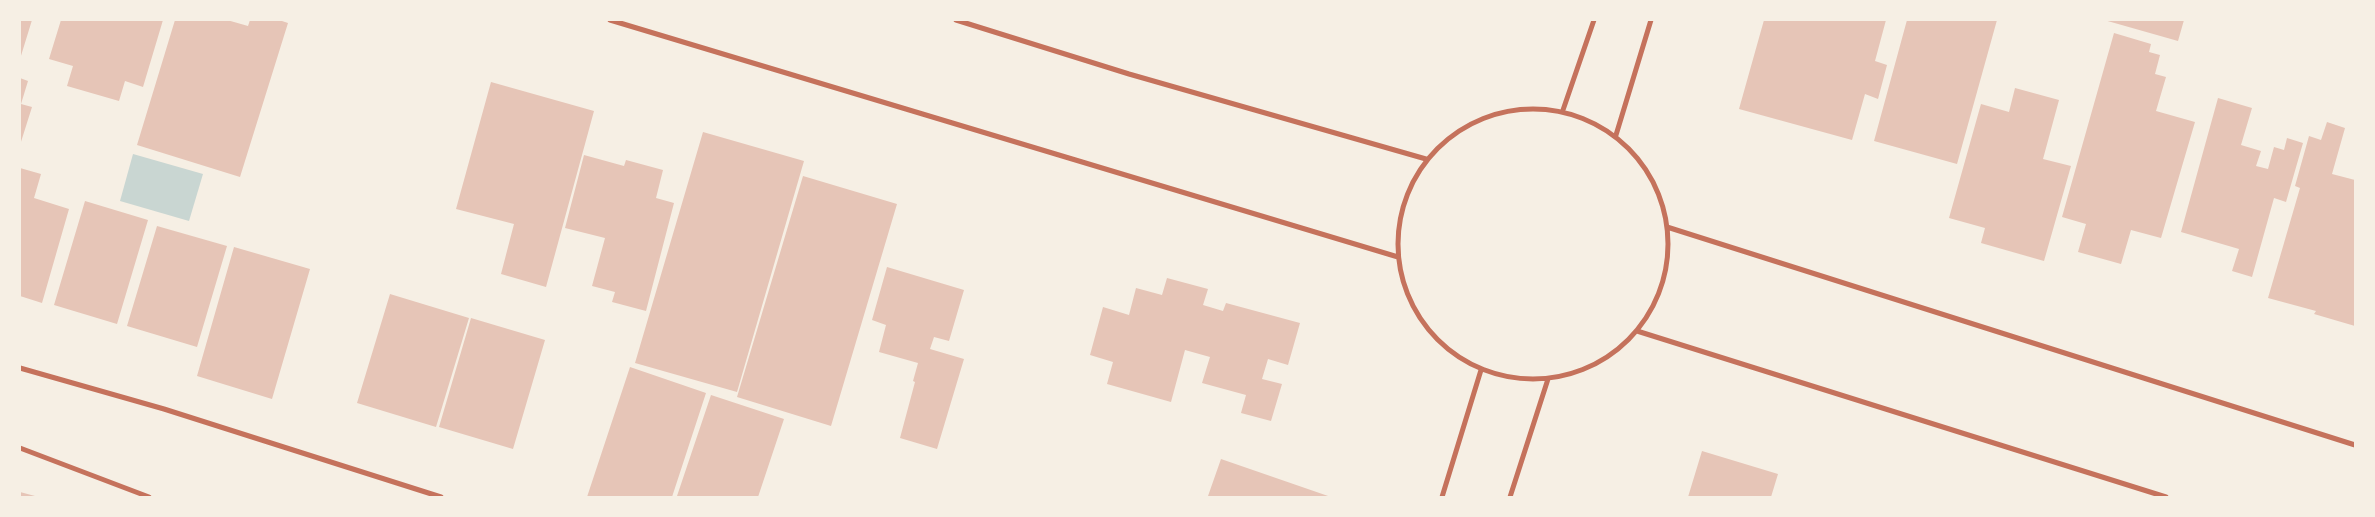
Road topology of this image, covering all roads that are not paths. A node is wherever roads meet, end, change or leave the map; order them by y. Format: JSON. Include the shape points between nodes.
{"nodes":[{"id":1,"x":610,"y":20,"type":"edge"},
{"id":2,"x":956,"y":20,"type":"edge"},
{"id":3,"x":1594,"y":20,"type":"edge"},
{"id":4,"x":1651,"y":20,"type":"edge"},
{"id":5,"x":1563,"y":110,"type":"junction"},
{"id":6,"x":1616,"y":135,"type":"junction"},
{"id":7,"x":1426,"y":159,"type":"junction"},
{"id":8,"x":1668,"y":228,"type":"junction"},
{"id":9,"x":1398,"y":257,"type":"junction"},
{"id":10,"x":1636,"y":331,"type":"junction"},
{"id":11,"x":20,"y":368,"type":"edge"},
{"id":12,"x":1482,"y":370,"type":"junction"},
{"id":13,"x":1548,"y":379,"type":"junction"},
{"id":14,"x":2355,"y":445,"type":"edge"},
{"id":15,"x":20,"y":448,"type":"edge"},
{"id":16,"x":141,"y":496,"type":"edge"},
{"id":17,"x":148,"y":497,"type":"edge"},
{"id":18,"x":441,"y":497,"type":"edge"},
{"id":19,"x":1442,"y":497,"type":"edge"},
{"id":20,"x":1510,"y":497,"type":"edge"},
{"id":21,"x":2166,"y":497,"type":"edge"}],
"edges":[{"from":1,"to":9,"type":"street"},
{"from":2,"to":7,"type":"street","via":[[1129,74]]},
{"from":3,"to":5,"type":"street"},
{"from":4,"to":6,"type":"street"},
{"from":5,"to":6,"type":"street"},
{"from":5,"to":7,"type":"street","via":[[1512,109],[1496,114],[1465,126]]},
{"from":6,"to":8,"type":"street","via":[[1651,176]]},
{"from":7,"to":9,"type":"street","via":[[1403,205]]},
{"from":8,"to":10,"type":"street","via":[[1663,282]]},
{"from":8,"to":14,"type":"street"},
{"from":9,"to":12,"type":"street","via":[[1411,304],[1422,320],[1440,343]]},
{"from":10,"to":13,"type":"street","via":[[1597,364]]},
{"from":10,"to":21,"type":"street"},
{"from":11,"to":18,"type":"street","via":[[164,409]]},
{"from":12,"to":13,"type":"street","via":[[1514,379]]},
{"from":12,"to":19,"type":"street"},
{"from":13,"to":20,"type":"street"},
{"from":15,"to":16,"type":"street"},
{"from":16,"to":17,"type":"street"}]}
